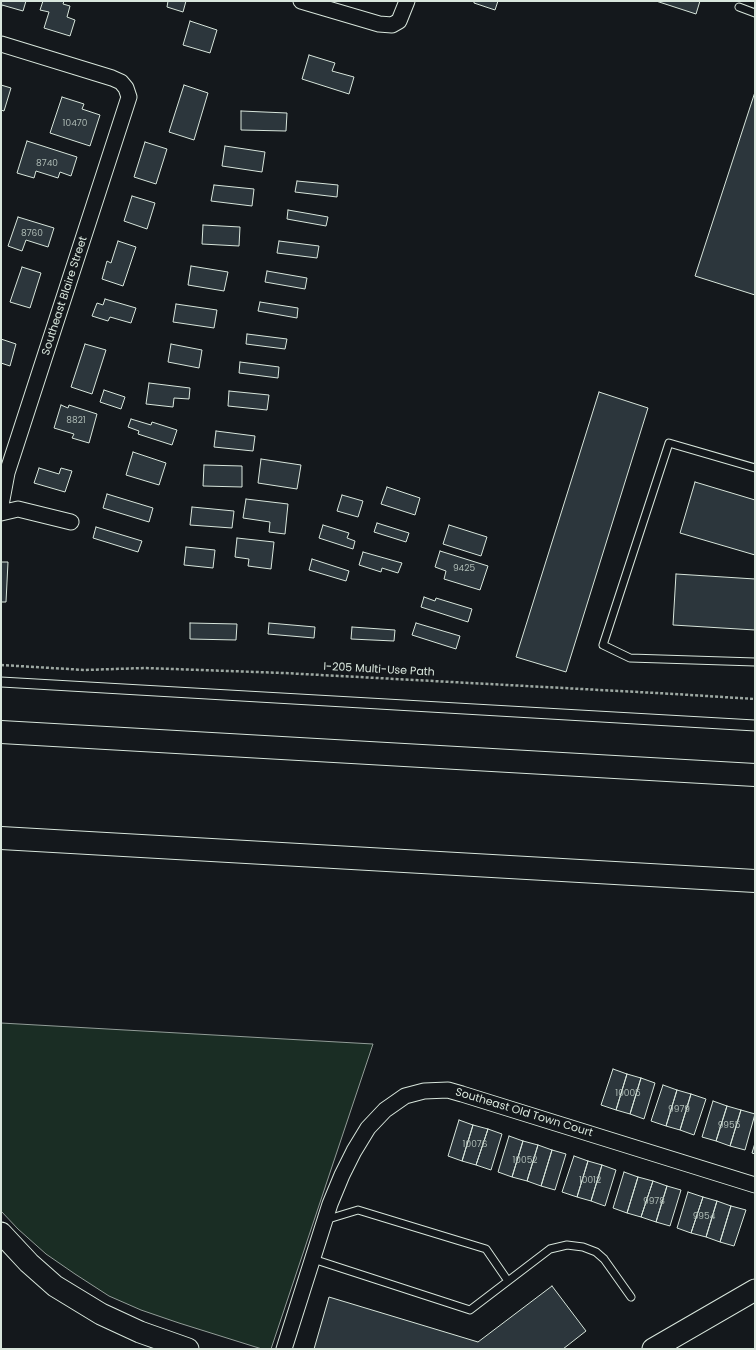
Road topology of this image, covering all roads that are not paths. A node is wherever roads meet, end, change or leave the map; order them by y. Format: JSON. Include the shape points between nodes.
{"nodes":[{"id":1,"x":301,"y":1,"type":"edge"},
{"id":2,"x":407,"y":1,"type":"edge"},
{"id":3,"x":739,"y":7,"type":"dead end"},
{"id":4,"x":755,"y":13,"type":"edge"},
{"id":5,"x":1,"y":44,"type":"edge"},
{"id":6,"x":755,"y":468,"type":"edge"},
{"id":7,"x":1,"y":505,"type":"edge"},
{"id":8,"x":1,"y":513,"type":"edge"},
{"id":9,"x":71,"y":522,"type":"dead end"},
{"id":10,"x":755,"y":662,"type":"edge"},
{"id":11,"x":1,"y":732,"type":"edge"},
{"id":12,"x":755,"y":774,"type":"edge"},
{"id":13,"x":1,"y":838,"type":"edge"},
{"id":14,"x":755,"y":881,"type":"edge"},
{"id":15,"x":755,"y":1185,"type":"edge"},
{"id":16,"x":325,"y":1220,"type":"junction"},
{"id":17,"x":1,"y":1233,"type":"edge"},
{"id":18,"x":313,"y":1259,"type":"junction"},
{"id":19,"x":508,"y":1281,"type":"junction"},
{"id":20,"x":755,"y":1290,"type":"edge"},
{"id":21,"x":631,"y":1297,"type":"dead end"},
{"id":22,"x":188,"y":1349,"type":"edge"},
{"id":23,"x":284,"y":1349,"type":"edge"},
{"id":24,"x":653,"y":1349,"type":"edge"}],
"edges":[{"from":1,"to":2,"type":"street","via":[[392,26],[403,13]]},
{"from":3,"to":4,"type":"lane"},
{"from":5,"to":7,"type":"street","name":"Southeast Blaire Street","via":[[112,78],[121,82],[129,97],[7,473]]},
{"from":6,"to":10,"type":"lane","via":[[669,443],[603,645],[630,658]]},
{"from":8,"to":9,"type":"street","via":[[18,509]]},
{"from":11,"to":12,"type":"highway"},
{"from":13,"to":14,"type":"highway"},
{"from":15,"to":16,"type":"street","name":"Southeast Old Town Court","via":[[448,1090],[424,1091],[405,1096],[385,1110],[368,1128],[342,1175]]},
{"from":16,"to":18,"type":"street","name":"Southeast Old Town Court"},
{"from":16,"to":19,"type":"lane","via":[[358,1210],[486,1249]]},
{"from":17,"to":22,"type":"main road","via":[[55,1286],[101,1314],[140,1332]]},
{"from":18,"to":19,"type":"lane","via":[[470,1310]]},
{"from":18,"to":23,"type":"street","name":"Southeast Old Town Court"},
{"from":19,"to":21,"type":"lane","via":[[550,1249],[583,1247],[596,1252],[604,1259]]},
{"from":20,"to":24,"type":"main road"}]}
